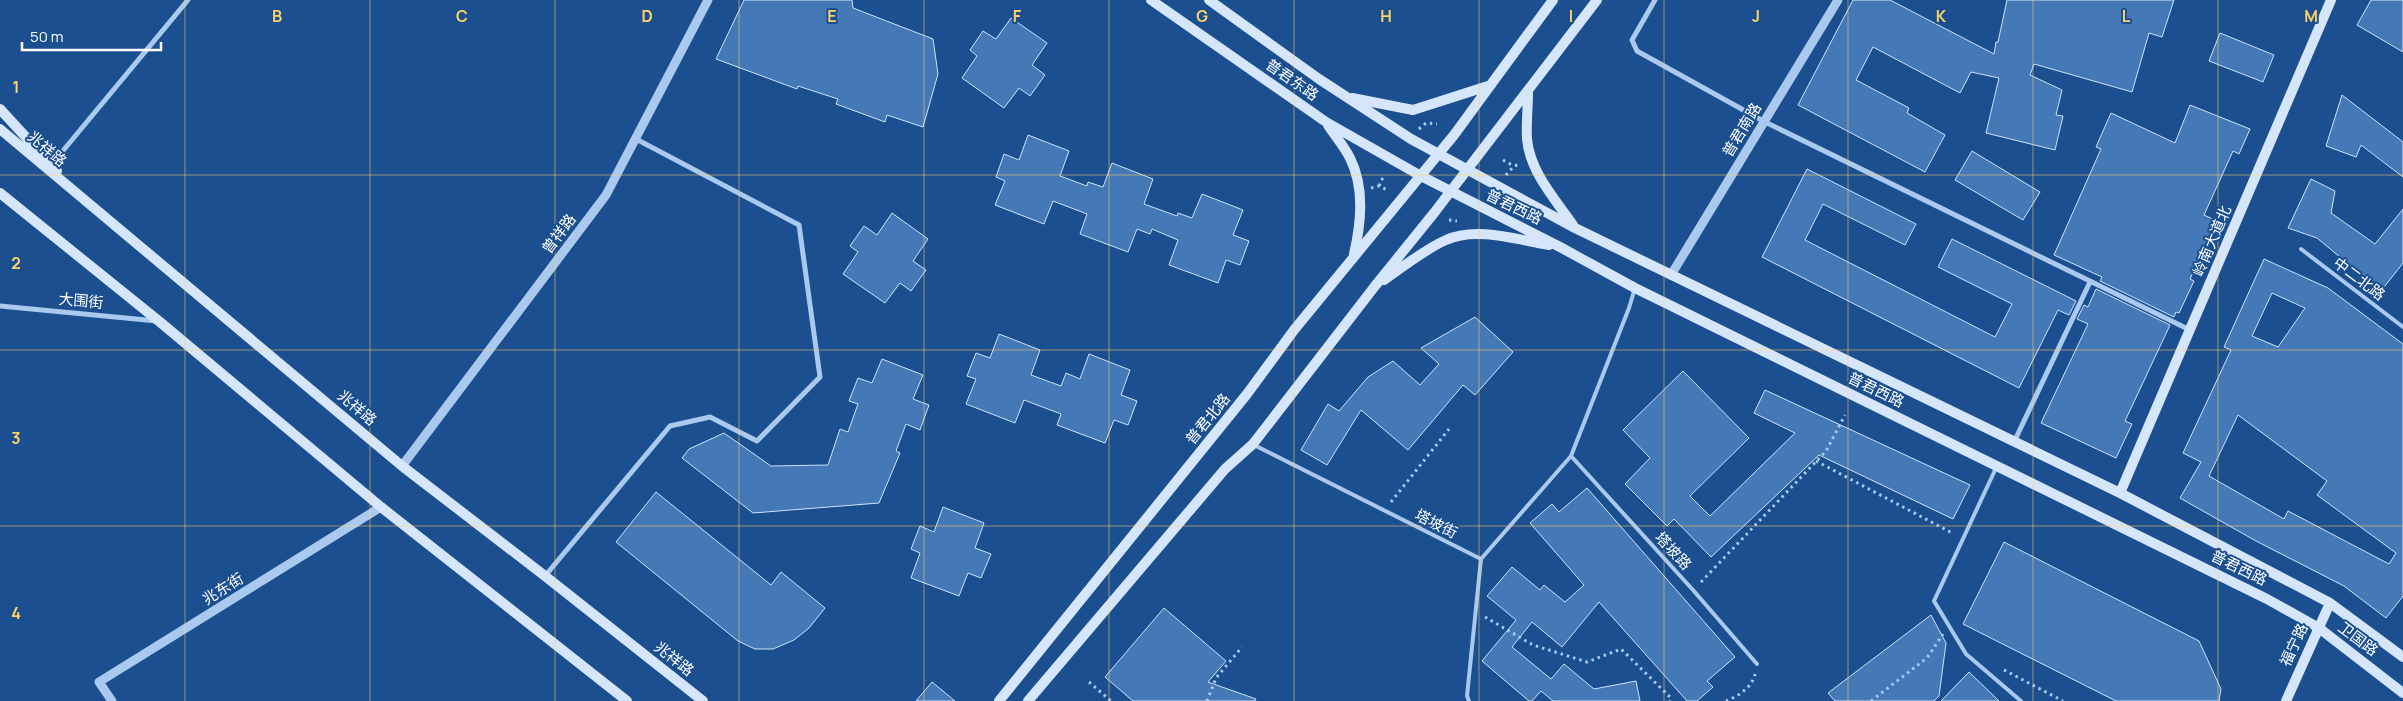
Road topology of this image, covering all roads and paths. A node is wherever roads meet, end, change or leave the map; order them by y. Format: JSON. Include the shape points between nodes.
{"nodes":[{"id":1,"x":188,"y":0,"type":"edge"},
{"id":2,"x":708,"y":0,"type":"edge"},
{"id":3,"x":1151,"y":0,"type":"edge"},
{"id":4,"x":1209,"y":0,"type":"edge"},
{"id":5,"x":1553,"y":0,"type":"edge"},
{"id":6,"x":1597,"y":0,"type":"edge"},
{"id":7,"x":1655,"y":0,"type":"edge"},
{"id":8,"x":1838,"y":0,"type":"edge"},
{"id":9,"x":2331,"y":0,"type":"edge"},
{"id":10,"x":1492,"y":84,"type":"junction"},
{"id":11,"x":1528,"y":92,"type":"junction"},
{"id":12,"x":1346,"y":97,"type":"junction"},
{"id":13,"x":0,"y":109,"type":"edge"},
{"id":14,"x":1326,"y":122,"type":"junction"},
{"id":15,"x":1765,"y":122,"type":"junction"},
{"id":16,"x":1437,"y":124,"type":"dead end"},
{"id":17,"x":0,"y":129,"type":"edge"},
{"id":18,"x":1419,"y":129,"type":"dead end"},
{"id":19,"x":636,"y":139,"type":"junction"},
{"id":20,"x":1438,"y":153,"type":"junction"},
{"id":21,"x":1503,"y":160,"type":"dead end"},
{"id":22,"x":1524,"y":162,"type":"dead end"},
{"id":23,"x":52,"y":164,"type":"junction"},
{"id":24,"x":1514,"y":166,"type":"junction"},
{"id":25,"x":1468,"y":169,"type":"junction"},
{"id":26,"x":1384,"y":175,"type":"dead end"},
{"id":27,"x":1505,"y":175,"type":"dead end"},
{"id":28,"x":1421,"y":176,"type":"junction"},
{"id":29,"x":68,"y":186,"type":"junction"},
{"id":30,"x":1379,"y":186,"type":"junction"},
{"id":31,"x":1369,"y":188,"type":"dead end"},
{"id":32,"x":1387,"y":190,"type":"dead end"},
{"id":33,"x":1451,"y":191,"type":"junction"},
{"id":34,"x":2,"y":194,"type":"edge"},
{"id":35,"x":1575,"y":228,"type":"junction"},
{"id":36,"x":1560,"y":246,"type":"junction"},
{"id":37,"x":2301,"y":249,"type":"dead end"},
{"id":38,"x":1354,"y":257,"type":"junction"},
{"id":39,"x":1671,"y":275,"type":"junction"},
{"id":40,"x":2090,"y":282,"type":"junction"},
{"id":41,"x":1375,"y":286,"type":"junction"},
{"id":42,"x":1635,"y":288,"type":"junction"},
{"id":43,"x":0,"y":306,"type":"edge"},
{"id":44,"x":160,"y":322,"type":"junction"},
{"id":45,"x":2403,"y":327,"type":"edge"},
{"id":46,"x":2190,"y":330,"type":"junction"},
{"id":47,"x":1846,"y":416,"type":"dead end"},
{"id":48,"x":1449,"y":430,"type":"dead end"},
{"id":49,"x":2015,"y":440,"type":"junction"},
{"id":50,"x":1253,"y":444,"type":"junction"},
{"id":51,"x":1571,"y":456,"type":"junction"},
{"id":52,"x":1816,"y":461,"type":"junction"},
{"id":53,"x":402,"y":466,"type":"junction"},
{"id":54,"x":1996,"y":466,"type":"junction"},
{"id":55,"x":2120,"y":493,"type":"junction"},
{"id":56,"x":381,"y":507,"type":"junction"},
{"id":57,"x":1384,"y":510,"type":"junction"},
{"id":58,"x":1964,"y":539,"type":"junction"},
{"id":59,"x":1481,"y":559,"type":"junction"},
{"id":60,"x":545,"y":576,"type":"junction"},
{"id":61,"x":1694,"y":590,"type":"junction"},
{"id":62,"x":2330,"y":603,"type":"junction"},
{"id":63,"x":1476,"y":611,"type":"junction"},
{"id":64,"x":1949,"y":626,"type":"junction"},
{"id":65,"x":2318,"y":628,"type":"junction"},
{"id":66,"x":1242,"y":647,"type":"dead end"},
{"id":67,"x":2403,"y":657,"type":"edge"},
{"id":68,"x":1757,"y":664,"type":"joint"},
{"id":69,"x":2003,"y":670,"type":"dead end"},
{"id":70,"x":1089,"y":682,"type":"dead end"},
{"id":71,"x":2403,"y":693,"type":"edge"},
{"id":72,"x":112,"y":701,"type":"edge"},
{"id":73,"x":627,"y":701,"type":"edge"},
{"id":74,"x":703,"y":701,"type":"edge"},
{"id":75,"x":999,"y":701,"type":"edge"},
{"id":76,"x":1028,"y":701,"type":"edge"},
{"id":77,"x":1111,"y":701,"type":"edge"},
{"id":78,"x":1208,"y":701,"type":"edge"},
{"id":79,"x":1469,"y":701,"type":"edge"},
{"id":80,"x":1670,"y":701,"type":"edge"},
{"id":81,"x":1726,"y":701,"type":"edge"},
{"id":82,"x":1871,"y":701,"type":"edge"},
{"id":83,"x":2021,"y":701,"type":"edge"},
{"id":84,"x":2063,"y":701,"type":"edge"},
{"id":85,"x":2286,"y":701,"type":"edge"}],
"edges":[{"from":1,"to":23,"type":"street"},
{"from":2,"to":19,"type":"street","name":"曾祥路"},
{"from":3,"to":14,"type":"main road","name":"普君东路"},
{"from":4,"to":12,"type":"main road","name":"普君东路"},
{"from":5,"to":10,"type":"main road"},
{"from":6,"to":11,"type":"main road"},
{"from":7,"to":15,"type":"street","via":[[1632,40],[1637,51]]},
{"from":8,"to":15,"type":"street","name":"普君南路"},
{"from":9,"to":46,"type":"main road","name":"岭南大道北"},
{"from":10,"to":12,"type":"main road","via":[[1413,110]]},
{"from":10,"to":20,"type":"main road"},
{"from":11,"to":25,"type":"main road"},
{"from":11,"to":35,"type":"main road","via":[[1527,139],[1531,160]]},
{"from":12,"to":20,"type":"main road","name":"普君东路"},
{"from":13,"to":23,"type":"main road"},
{"from":14,"to":28,"type":"main road","name":"普君东路"},
{"from":14,"to":38,"type":"main road","via":[[1350,158],[1359,187],[1361,220]]},
{"from":15,"to":39,"type":"street","name":"普君南路"},
{"from":15,"to":40,"type":"street"},
{"from":16,"to":18,"type":"path","via":[[1426,123]]},
{"from":17,"to":29,"type":"main road","name":"兆祥路"},
{"from":19,"to":53,"type":"street","name":"曾祥路","via":[[606,195]]},
{"from":19,"to":60,"type":"street","via":[[798,226],[820,377],[757,441],[710,417],[670,426]]},
{"from":20,"to":25,"type":"main road","name":"普君西路"},
{"from":20,"to":28,"type":"main road","name":"普君北路"},
{"from":21,"to":24,"type":"path"},
{"from":22,"to":24,"type":"path"},
{"from":23,"to":29,"type":"main road"},
{"from":24,"to":27,"type":"path"},
{"from":25,"to":33,"type":"main road"},
{"from":25,"to":35,"type":"main road","name":"普君西路"},
{"from":26,"to":30,"type":"path"},
{"from":28,"to":33,"type":"main road","name":"普君西路"},
{"from":28,"to":38,"type":"main road","name":"普君北路"},
{"from":29,"to":53,"type":"main road","name":"兆祥路"},
{"from":30,"to":31,"type":"path"},
{"from":30,"to":32,"type":"path"},
{"from":33,"to":36,"type":"main road","name":"普君西路"},
{"from":33,"to":41,"type":"main road"},
{"from":34,"to":44,"type":"main road"},
{"from":35,"to":39,"type":"main road","name":"普君西路"},
{"from":36,"to":41,"type":"main road","via":[[1487,235],[1464,235],[1446,239]]},
{"from":36,"to":42,"type":"main road","name":"普君西路"},
{"from":37,"to":45,"type":"lane","name":"中二北路"},
{"from":38,"to":75,"type":"main road","name":"普君北路"},
{"from":39,"to":49,"type":"main road","name":"普君西路"},
{"from":40,"to":46,"type":"street"},
{"from":40,"to":49,"type":"street"},
{"from":41,"to":50,"type":"main road"},
{"from":42,"to":51,"type":"lane"},
{"from":42,"to":54,"type":"main road","name":"普君西路"},
{"from":43,"to":44,"type":"street","name":"大围街"},
{"from":44,"to":56,"type":"main road"},
{"from":46,"to":55,"type":"main road","name":"岭南大道北"},
{"from":47,"to":52,"type":"path","via":[[1826,451]]},
{"from":48,"to":57,"type":"path"},
{"from":49,"to":55,"type":"main road","name":"普君西路"},
{"from":50,"to":57,"type":"lane","name":"塔坡街"},
{"from":50,"to":76,"type":"main road","via":[[1225,469]]},
{"from":51,"to":59,"type":"lane"},
{"from":51,"to":61,"type":"lane","name":"塔坡路"},
{"from":52,"to":58,"type":"path"},
{"from":52,"to":61,"type":"path"},
{"from":53,"to":60,"type":"main road","name":"兆祥路"},
{"from":54,"to":58,"type":"lane"},
{"from":54,"to":65,"type":"main road","name":"普君西路","via":[[2267,598]]},
{"from":55,"to":62,"type":"main road","name":"普君西路"},
{"from":56,"to":72,"type":"street","name":"兆东街","via":[[99,682]]},
{"from":56,"to":73,"type":"main road"},
{"from":57,"to":59,"type":"lane","name":"塔坡街"},
{"from":58,"to":64,"type":"lane","via":[[1934,601]]},
{"from":59,"to":63,"type":"lane"},
{"from":60,"to":74,"type":"main road","name":"兆祥路"},
{"from":61,"to":68,"type":"lane","name":"塔坡路"},
{"from":62,"to":65,"type":"main road","name":"福宁路"},
{"from":62,"to":67,"type":"main road","name":"卫国路"},
{"from":63,"to":79,"type":"lane"},
{"from":63,"to":80,"type":"path","via":[[1532,645],[1586,662],[1621,649],[1671,698]]},
{"from":64,"to":82,"type":"path","via":[[1927,658]]},
{"from":64,"to":83,"type":"lane","via":[[1966,654]]},
{"from":65,"to":71,"type":"main road","name":"卫国路"},
{"from":65,"to":85,"type":"main road","name":"福宁路"},
{"from":66,"to":78,"type":"path","via":[[1216,678]]},
{"from":68,"to":81,"type":"path","via":[[1754,679],[1739,696]]},
{"from":69,"to":84,"type":"path"},
{"from":70,"to":77,"type":"path"}]}
